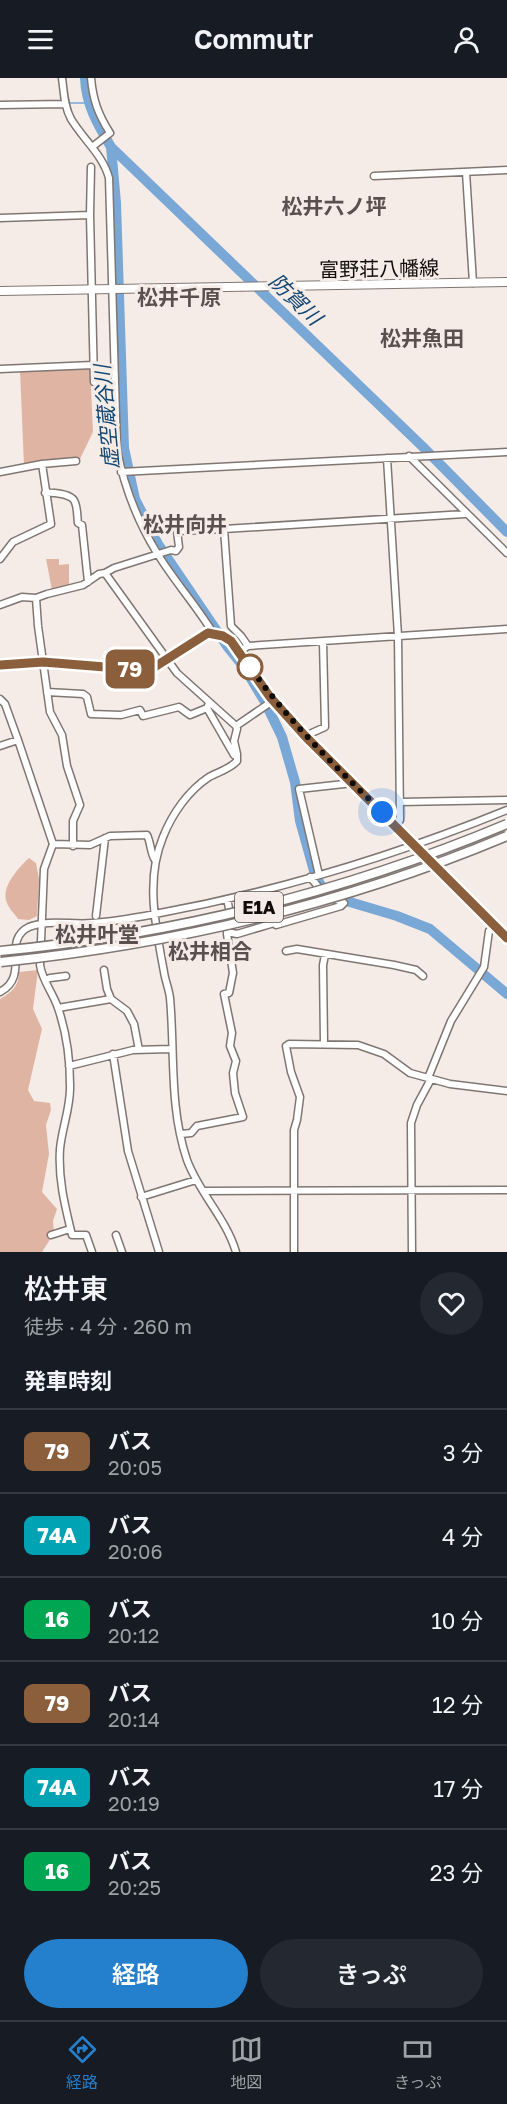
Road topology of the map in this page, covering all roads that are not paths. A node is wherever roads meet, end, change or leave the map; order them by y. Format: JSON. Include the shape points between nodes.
{"nodes":[{"id":1,"x":62,"y":78,"type":"edge"},
{"id":2,"x":91,"y":78,"type":"edge"},
{"id":3,"x":65,"y":104,"type":"junction"},
{"id":4,"x":0,"y":105,"type":"edge"},
{"id":5,"x":92,"y":147,"type":"junction"},
{"id":6,"x":91,"y":166,"type":"dead end"},
{"id":7,"x":507,"y":171,"type":"edge"},
{"id":8,"x":466,"y":172,"type":"junction"},
{"id":9,"x":374,"y":176,"type":"dead end"},
{"id":10,"x":90,"y":215,"type":"junction"},
{"id":11,"x":0,"y":218,"type":"edge"},
{"id":12,"x":507,"y":282,"type":"edge"},
{"id":13,"x":473,"y":283,"type":"junction"},
{"id":14,"x":92,"y":289,"type":"junction"},
{"id":15,"x":115,"y":289,"type":"junction"},
{"id":16,"x":0,"y":291,"type":"edge"},
{"id":17,"x":93,"y":365,"type":"junction"},
{"id":18,"x":0,"y":369,"type":"edge"},
{"id":19,"x":94,"y":382,"type":"dead end"},
{"id":20,"x":507,"y":452,"type":"edge"},
{"id":21,"x":409,"y":456,"type":"junction"},
{"id":22,"x":387,"y":458,"type":"junction"},
{"id":23,"x":76,"y":461,"type":"dead end"},
{"id":24,"x":42,"y":464,"type":"junction"},
{"id":25,"x":0,"y":472,"type":"edge"},
{"id":26,"x":121,"y":472,"type":"junction"},
{"id":27,"x":45,"y":493,"type":"junction"},
{"id":28,"x":465,"y":514,"type":"junction"},
{"id":29,"x":391,"y":518,"type":"junction"},
{"id":30,"x":224,"y":529,"type":"junction"},
{"id":31,"x":507,"y":553,"type":"edge"},
{"id":32,"x":158,"y":554,"type":"junction"},
{"id":33,"x":0,"y":559,"type":"edge"},
{"id":34,"x":105,"y":573,"type":"junction"},
{"id":35,"x":88,"y":582,"type":"junction"},
{"id":36,"x":36,"y":598,"type":"junction"},
{"id":37,"x":0,"y":605,"type":"edge"},
{"id":38,"x":507,"y":629,"type":"edge"},
{"id":39,"x":217,"y":634,"type":"junction"},
{"id":40,"x":398,"y":636,"type":"junction"},
{"id":41,"x":323,"y":642,"type":"junction"},
{"id":42,"x":248,"y":646,"type":"junction"},
{"id":43,"x":239,"y":652,"type":"junction"},
{"id":44,"x":167,"y":660,"type":"junction"},
{"id":45,"x":43,"y":662,"type":"junction"},
{"id":46,"x":0,"y":665,"type":"edge"},
{"id":47,"x":47,"y":692,"type":"junction"},
{"id":48,"x":0,"y":699,"type":"edge"},
{"id":49,"x":274,"y":700,"type":"junction"},
{"id":50,"x":208,"y":706,"type":"junction"},
{"id":51,"x":236,"y":726,"type":"junction"},
{"id":52,"x":305,"y":736,"type":"junction"},
{"id":53,"x":18,"y":740,"type":"junction"},
{"id":54,"x":0,"y":746,"type":"edge"},
{"id":55,"x":237,"y":761,"type":"junction"},
{"id":56,"x":353,"y":783,"type":"junction"},
{"id":57,"x":507,"y":800,"type":"edge"},
{"id":58,"x":400,"y":802,"type":"junction"},
{"id":59,"x":507,"y":810,"type":"edge"},
{"id":60,"x":507,"y":824,"type":"edge"},
{"id":61,"x":397,"y":826,"type":"junction"},
{"id":62,"x":507,"y":836,"type":"edge"},
{"id":63,"x":105,"y":838,"type":"junction"},
{"id":64,"x":53,"y":844,"type":"junction"},
{"id":65,"x":416,"y":845,"type":"junction"},
{"id":66,"x":73,"y":846,"type":"junction"},
{"id":67,"x":155,"y":860,"type":"junction"},
{"id":68,"x":319,"y":875,"type":"junction"},
{"id":69,"x":310,"y":877,"type":"junction"},
{"id":70,"x":227,"y":899,"type":"junction"},
{"id":71,"x":259,"y":911,"type":"dead end"},
{"id":72,"x":155,"y":914,"type":"junction"},
{"id":73,"x":96,"y":916,"type":"dead end"},
{"id":74,"x":42,"y":924,"type":"junction"},
{"id":75,"x":263,"y":927,"type":"junction"},
{"id":76,"x":501,"y":928,"type":"edge"},
{"id":77,"x":227,"y":932,"type":"junction"},
{"id":78,"x":507,"y":938,"type":"edge"},
{"id":79,"x":0,"y":951,"type":"edge"},
{"id":80,"x":286,"y":951,"type":"dead end"},
{"id":81,"x":325,"y":955,"type":"junction"},
{"id":82,"x":1,"y":962,"type":"edge"},
{"id":83,"x":104,"y":970,"type":"dead end"},
{"id":84,"x":66,"y":976,"type":"dead end"},
{"id":85,"x":423,"y":976,"type":"dead end"},
{"id":86,"x":45,"y":981,"type":"junction"},
{"id":87,"x":0,"y":992,"type":"edge"},
{"id":88,"x":111,"y":999,"type":"junction"},
{"id":89,"x":58,"y":1008,"type":"junction"},
{"id":90,"x":324,"y":1043,"type":"junction"},
{"id":91,"x":171,"y":1048,"type":"junction"},
{"id":92,"x":139,"y":1050,"type":"junction"},
{"id":93,"x":113,"y":1054,"type":"junction"},
{"id":94,"x":69,"y":1066,"type":"junction"},
{"id":95,"x":429,"y":1078,"type":"junction"},
{"id":96,"x":507,"y":1091,"type":"edge"},
{"id":97,"x":181,"y":1134,"type":"junction"},
{"id":98,"x":196,"y":1180,"type":"junction"},
{"id":99,"x":294,"y":1190,"type":"junction"},
{"id":100,"x":412,"y":1190,"type":"junction"},
{"id":101,"x":507,"y":1190,"type":"edge"},
{"id":102,"x":203,"y":1191,"type":"junction"},
{"id":103,"x":141,"y":1197,"type":"junction"},
{"id":104,"x":70,"y":1229,"type":"junction"},
{"id":105,"x":51,"y":1235,"type":"dead end"},
{"id":106,"x":116,"y":1235,"type":"dead end"},
{"id":107,"x":92,"y":1252,"type":"edge"},
{"id":108,"x":122,"y":1252,"type":"edge"},
{"id":109,"x":159,"y":1252,"type":"edge"},
{"id":110,"x":236,"y":1252,"type":"edge"},
{"id":111,"x":294,"y":1252,"type":"edge"},
{"id":112,"x":412,"y":1252,"type":"edge"}],
"edges":[{"from":1,"to":3,"type":"street"},
{"from":2,"to":5,"type":"street","via":[[98,114],[110,133]]},
{"from":3,"to":4,"type":"street"},
{"from":3,"to":5,"type":"street"},
{"from":5,"to":15,"type":"street","via":[[109,178]]},
{"from":6,"to":10,"type":"street"},
{"from":7,"to":8,"type":"street"},
{"from":8,"to":9,"type":"street"},
{"from":8,"to":13,"type":"street"},
{"from":10,"to":11,"type":"street"},
{"from":10,"to":14,"type":"street"},
{"from":12,"to":13,"type":"main road","name":"富野荘八幡線"},
{"from":13,"to":15,"type":"main road","name":"富野荘八幡線"},
{"from":14,"to":15,"type":"main road","name":"富野荘八幡線"},
{"from":14,"to":16,"type":"main road","name":"富野荘八幡線"},
{"from":14,"to":17,"type":"street"},
{"from":15,"to":26,"type":"street","via":[[117,450]]},
{"from":17,"to":18,"type":"street"},
{"from":17,"to":19,"type":"street"},
{"from":20,"to":21,"type":"street"},
{"from":21,"to":22,"type":"street"},
{"from":21,"to":28,"type":"street"},
{"from":22,"to":26,"type":"street"},
{"from":22,"to":29,"type":"street"},
{"from":23,"to":24,"type":"street"},
{"from":24,"to":25,"type":"street"},
{"from":24,"to":27,"type":"street"},
{"from":26,"to":32,"type":"street"},
{"from":27,"to":33,"type":"street","via":[[51,524],[13,542]]},
{"from":27,"to":35,"type":"street","via":[[58,493],[75,503],[78,524],[82,525]]},
{"from":28,"to":29,"type":"street"},
{"from":28,"to":31,"type":"street"},
{"from":29,"to":30,"type":"street"},
{"from":29,"to":40,"type":"street"},
{"from":30,"to":32,"type":"street","via":[[177,531],[178,550]]},
{"from":30,"to":42,"type":"street","via":[[231,626]]},
{"from":32,"to":34,"type":"street"},
{"from":32,"to":39,"type":"street"},
{"from":34,"to":35,"type":"street"},
{"from":34,"to":44,"type":"street"},
{"from":35,"to":36,"type":"street"},
{"from":36,"to":37,"type":"street","via":[[21,597]]},
{"from":36,"to":45,"type":"street"},
{"from":38,"to":40,"type":"street"},
{"from":39,"to":43,"type":"street","via":[[231,641]]},
{"from":39,"to":44,"type":"street","via":[[200,637]]},
{"from":40,"to":41,"type":"street"},
{"from":40,"to":58,"type":"street"},
{"from":41,"to":42,"type":"street"},
{"from":41,"to":52,"type":"street","via":[[325,727]]},
{"from":42,"to":43,"type":"street"},
{"from":43,"to":49,"type":"street"},
{"from":44,"to":45,"type":"street","via":[[142,670]]},
{"from":44,"to":50,"type":"street"},
{"from":45,"to":46,"type":"street"},
{"from":45,"to":47,"type":"street"},
{"from":47,"to":50,"type":"street","via":[[83,694],[91,714],[140,710],[143,716],[179,707],[190,716]]},
{"from":47,"to":66,"type":"street","via":[[80,805],[73,822]]},
{"from":48,"to":53,"type":"street"},
{"from":49,"to":51,"type":"street"},
{"from":49,"to":52,"type":"street"},
{"from":50,"to":51,"type":"street"},
{"from":50,"to":55,"type":"street"},
{"from":51,"to":55,"type":"street"},
{"from":52,"to":56,"type":"street"},
{"from":53,"to":54,"type":"street"},
{"from":53,"to":64,"type":"street"},
{"from":55,"to":67,"type":"street","via":[[209,778],[183,802]]},
{"from":56,"to":61,"type":"street"},
{"from":56,"to":68,"type":"street","via":[[299,789]]},
{"from":57,"to":58,"type":"street"},
{"from":58,"to":61,"type":"street"},
{"from":59,"to":65,"type":"street"},
{"from":60,"to":79,"type":"highway","number":"E1A","bridge":true,"via":[[383,871],[230,915],[152,931]]},
{"from":61,"to":65,"type":"street"},
{"from":62,"to":82,"type":"highway","number":"E1A","bridge":true,"via":[[396,878],[242,923],[98,951]]},
{"from":63,"to":66,"type":"street","via":[[90,845]]},
{"from":63,"to":67,"type":"street","via":[[147,835]]},
{"from":63,"to":73,"type":"street"},
{"from":64,"to":66,"type":"street"},
{"from":64,"to":74,"type":"street","via":[[44,869]]},
{"from":65,"to":68,"type":"street"},
{"from":65,"to":76,"type":"street"},
{"from":67,"to":72,"type":"street"},
{"from":68,"to":69,"type":"street"},
{"from":69,"to":70,"type":"street"},
{"from":69,"to":75,"type":"street","via":[[326,896],[344,903]]},
{"from":70,"to":72,"type":"street"},
{"from":70,"to":77,"type":"street"},
{"from":71,"to":75,"type":"street"},
{"from":72,"to":74,"type":"street","via":[[95,923]]},
{"from":72,"to":91,"type":"street","via":[[170,997]]},
{"from":74,"to":86,"type":"street","via":[[40,965]]},
{"from":74,"to":87,"type":"street","via":[[19,935],[15,942],[15,975],[12,983]]},
{"from":75,"to":77,"type":"street","via":[[237,934]]},
{"from":76,"to":78,"type":"street"},
{"from":76,"to":95,"type":"street","via":[[489,932],[484,967],[451,1021]]},
{"from":77,"to":97,"type":"street","via":[[233,973],[230,993],[224,994],[232,1033],[230,1046],[236,1060],[232,1073],[235,1093],[243,1117],[198,1126]]},
{"from":80,"to":81,"type":"street","via":[[297,949]]},
{"from":81,"to":85,"type":"street","via":[[394,965],[416,970]]},
{"from":81,"to":90,"type":"street"},
{"from":83,"to":88,"type":"street"},
{"from":84,"to":86,"type":"street"},
{"from":86,"to":89,"type":"street"},
{"from":88,"to":89,"type":"street"},
{"from":88,"to":92,"type":"street","via":[[127,1011]]},
{"from":89,"to":94,"type":"street"},
{"from":90,"to":95,"type":"street","via":[[358,1045],[384,1054],[410,1073]]},
{"from":90,"to":99,"type":"street","via":[[286,1046],[300,1097],[294,1130]]},
{"from":91,"to":92,"type":"street"},
{"from":91,"to":97,"type":"street"},
{"from":92,"to":93,"type":"street"},
{"from":93,"to":94,"type":"street"},
{"from":93,"to":103,"type":"street","via":[[128,1151]]},
{"from":94,"to":104,"type":"street","via":[[70,1099],[60,1169]]},
{"from":95,"to":96,"type":"street"},
{"from":95,"to":100,"type":"street","via":[[411,1123]]},
{"from":97,"to":98,"type":"street"},
{"from":98,"to":102,"type":"street"},
{"from":98,"to":103,"type":"street"},
{"from":99,"to":100,"type":"street"},
{"from":99,"to":102,"type":"street"},
{"from":99,"to":111,"type":"street"},
{"from":100,"to":101,"type":"street"},
{"from":100,"to":112,"type":"street"},
{"from":102,"to":110,"type":"street"},
{"from":103,"to":109,"type":"street"},
{"from":104,"to":105,"type":"street"},
{"from":104,"to":107,"type":"street","via":[[72,1235],[86,1234]]},
{"from":106,"to":108,"type":"street"}]}
